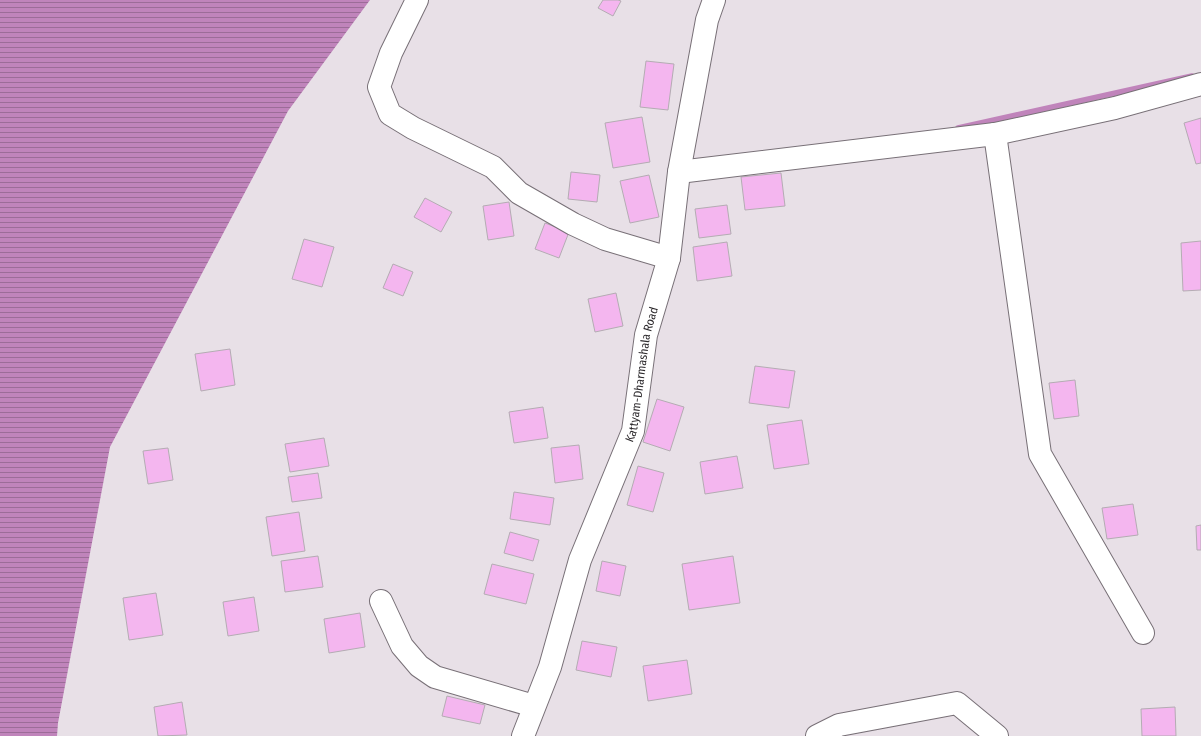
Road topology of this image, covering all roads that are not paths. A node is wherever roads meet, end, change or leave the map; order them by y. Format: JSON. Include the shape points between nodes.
{"nodes":[{"id":1,"x":417,"y":0,"type":"edge"},
{"id":2,"x":714,"y":0,"type":"edge"},
{"id":3,"x":1201,"y":84,"type":"edge"},
{"id":4,"x":995,"y":134,"type":"junction"},
{"id":5,"x":679,"y":172,"type":"junction"},
{"id":6,"x":669,"y":258,"type":"junction"},
{"id":7,"x":381,"y":601,"type":"dead end"},
{"id":8,"x":1143,"y":633,"type":"dead end"},
{"id":9,"x":534,"y":706,"type":"junction"},
{"id":10,"x":523,"y":736,"type":"edge"},
{"id":11,"x":816,"y":736,"type":"edge"},
{"id":12,"x":997,"y":736,"type":"edge"}],
"edges":[{"from":1,"to":6,"type":"street","via":[[391,53],[379,88],[390,114],[493,168],[519,193],[573,224],[604,239]]},
{"from":2,"to":5,"type":"street","name":"Kattyam-Dharmashala Road","via":[[707,20]]},
{"from":3,"to":4,"type":"street","via":[[1115,108]]},
{"from":4,"to":5,"type":"street"},
{"from":4,"to":8,"type":"street","via":[[1040,454]]},
{"from":5,"to":6,"type":"street","name":"Kattyam-Dharmashala Road"},
{"from":6,"to":9,"type":"street","name":"Kattyam-Dharmashala Road","via":[[646,335],[633,431],[580,560],[550,667]]},
{"from":7,"to":9,"type":"street","via":[[402,646],[419,666],[435,677]]},
{"from":9,"to":10,"type":"street","name":"Kattyam-Dharmashala Road"},
{"from":11,"to":12,"type":"street","via":[[839,726],[957,703]]}]}
